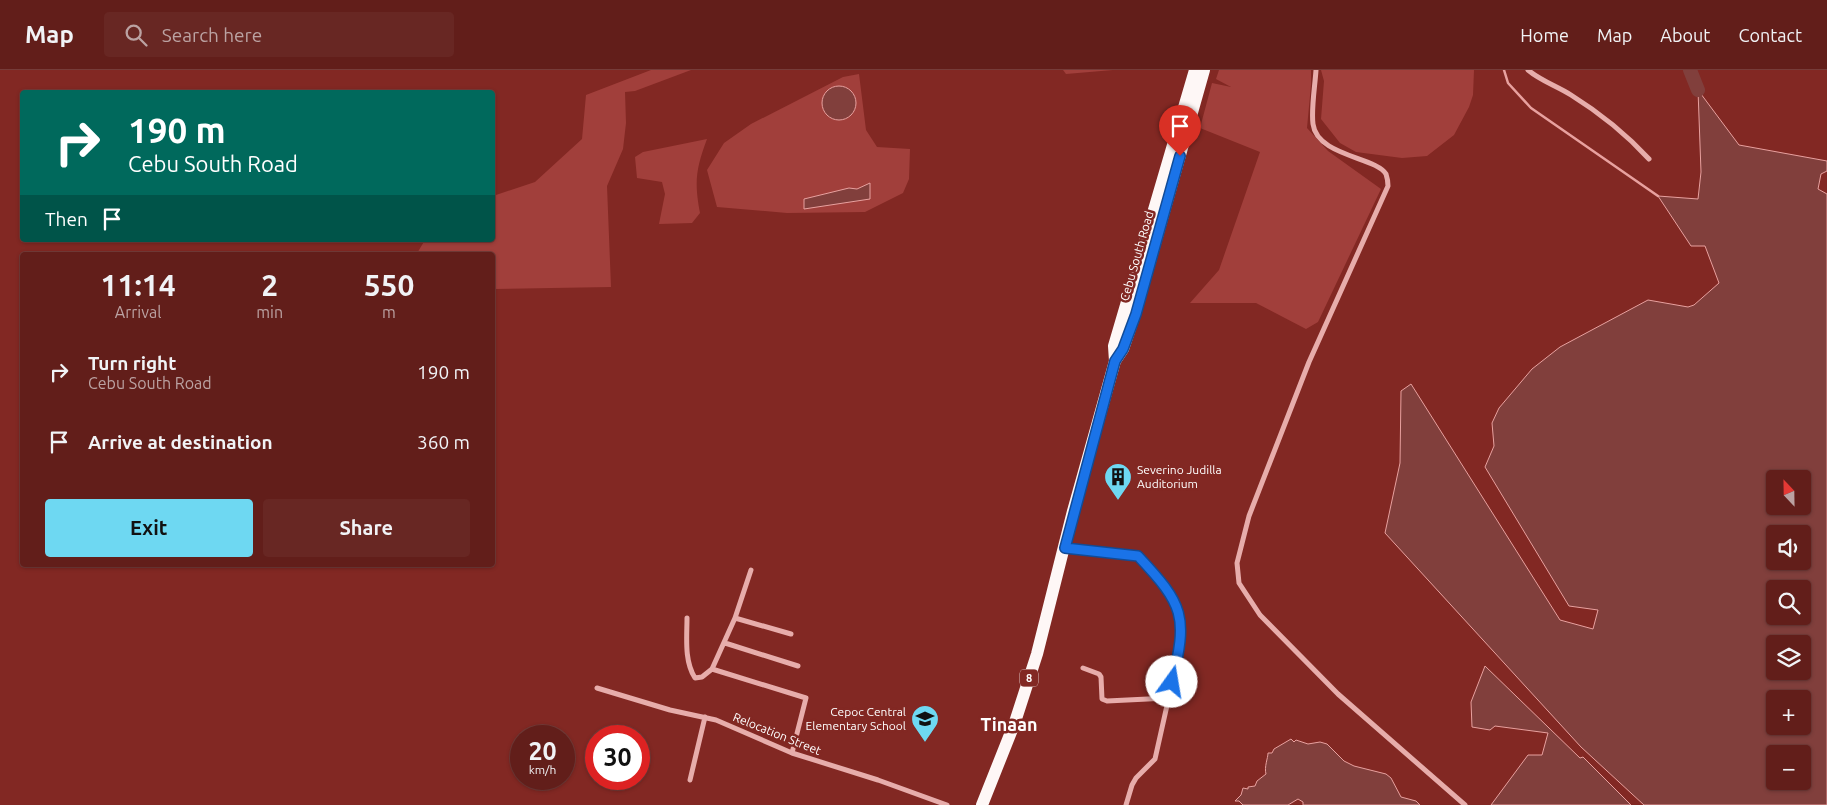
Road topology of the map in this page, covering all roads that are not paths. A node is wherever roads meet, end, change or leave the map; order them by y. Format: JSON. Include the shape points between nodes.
{"nodes":[{"id":1,"x":1195,"y":70,"type":"edge"},
{"id":2,"x":1204,"y":70,"type":"edge"},
{"id":3,"x":1316,"y":70,"type":"edge"},
{"id":4,"x":1528,"y":70,"type":"edge"},
{"id":5,"x":1649,"y":159,"type":"dead end"},
{"id":6,"x":1115,"y":361,"type":"junction"},
{"id":7,"x":1065,"y":548,"type":"junction"},
{"id":8,"x":752,"y":570,"type":"dead end"},
{"id":9,"x":687,"y":618,"type":"dead end"},
{"id":10,"x":735,"y":618,"type":"junction"},
{"id":11,"x":791,"y":634,"type":"dead end"},
{"id":12,"x":726,"y":643,"type":"junction"},
{"id":13,"x":798,"y":666,"type":"dead end"},
{"id":14,"x":1083,"y":668,"type":"dead end"},
{"id":15,"x":712,"y":669,"type":"junction"},
{"id":16,"x":597,"y":688,"type":"dead end"},
{"id":17,"x":1168,"y":698,"type":"junction"},
{"id":18,"x":705,"y":717,"type":"junction"},
{"id":19,"x":792,"y":753,"type":"junction"},
{"id":20,"x":690,"y":780,"type":"dead end"},
{"id":21,"x":947,"y":805,"type":"edge"},
{"id":22,"x":982,"y":805,"type":"edge"},
{"id":23,"x":1126,"y":805,"type":"edge"},
{"id":24,"x":1465,"y":805,"type":"edge"}],
"edges":[{"from":1,"to":6,"type":"highway","name":"Cebu South Road","number":"8","via":[[1114,346]]},
{"from":2,"to":6,"type":"highway","name":"Cebu South Road","number":"8","via":[[1136,314]]},
{"from":3,"to":24,"type":"street","via":[[1313,125],[1319,138],[1343,154],[1379,167],[1386,174],[1388,186],[1309,362],[1249,516],[1237,563],[1239,583],[1260,615],[1338,694]]},
{"from":4,"to":5,"type":"street","via":[[1610,122]]},
{"from":6,"to":7,"type":"highway","name":"Cebu South Road","number":"8"},
{"from":7,"to":17,"type":"street","via":[[1138,556],[1163,582],[1174,599],[1181,626],[1180,652]]},
{"from":7,"to":22,"type":"highway","number":"8","via":[[1037,654]]},
{"from":8,"to":10,"type":"street"},
{"from":9,"to":15,"type":"street","via":[[690,670],[695,678],[702,678]]},
{"from":10,"to":11,"type":"street"},
{"from":10,"to":12,"type":"street"},
{"from":12,"to":13,"type":"street"},
{"from":12,"to":15,"type":"street"},
{"from":14,"to":17,"type":"street","via":[[1099,674],[1102,699],[1107,701]]},
{"from":15,"to":19,"type":"street","via":[[806,698]]},
{"from":16,"to":18,"type":"street","name":"Relocation Street"},
{"from":17,"to":23,"type":"street","via":[[1155,759],[1136,778]]},
{"from":18,"to":19,"type":"street","name":"Relocation Street"},
{"from":18,"to":20,"type":"street"},
{"from":19,"to":21,"type":"street","name":"Relocation Street"}]}
